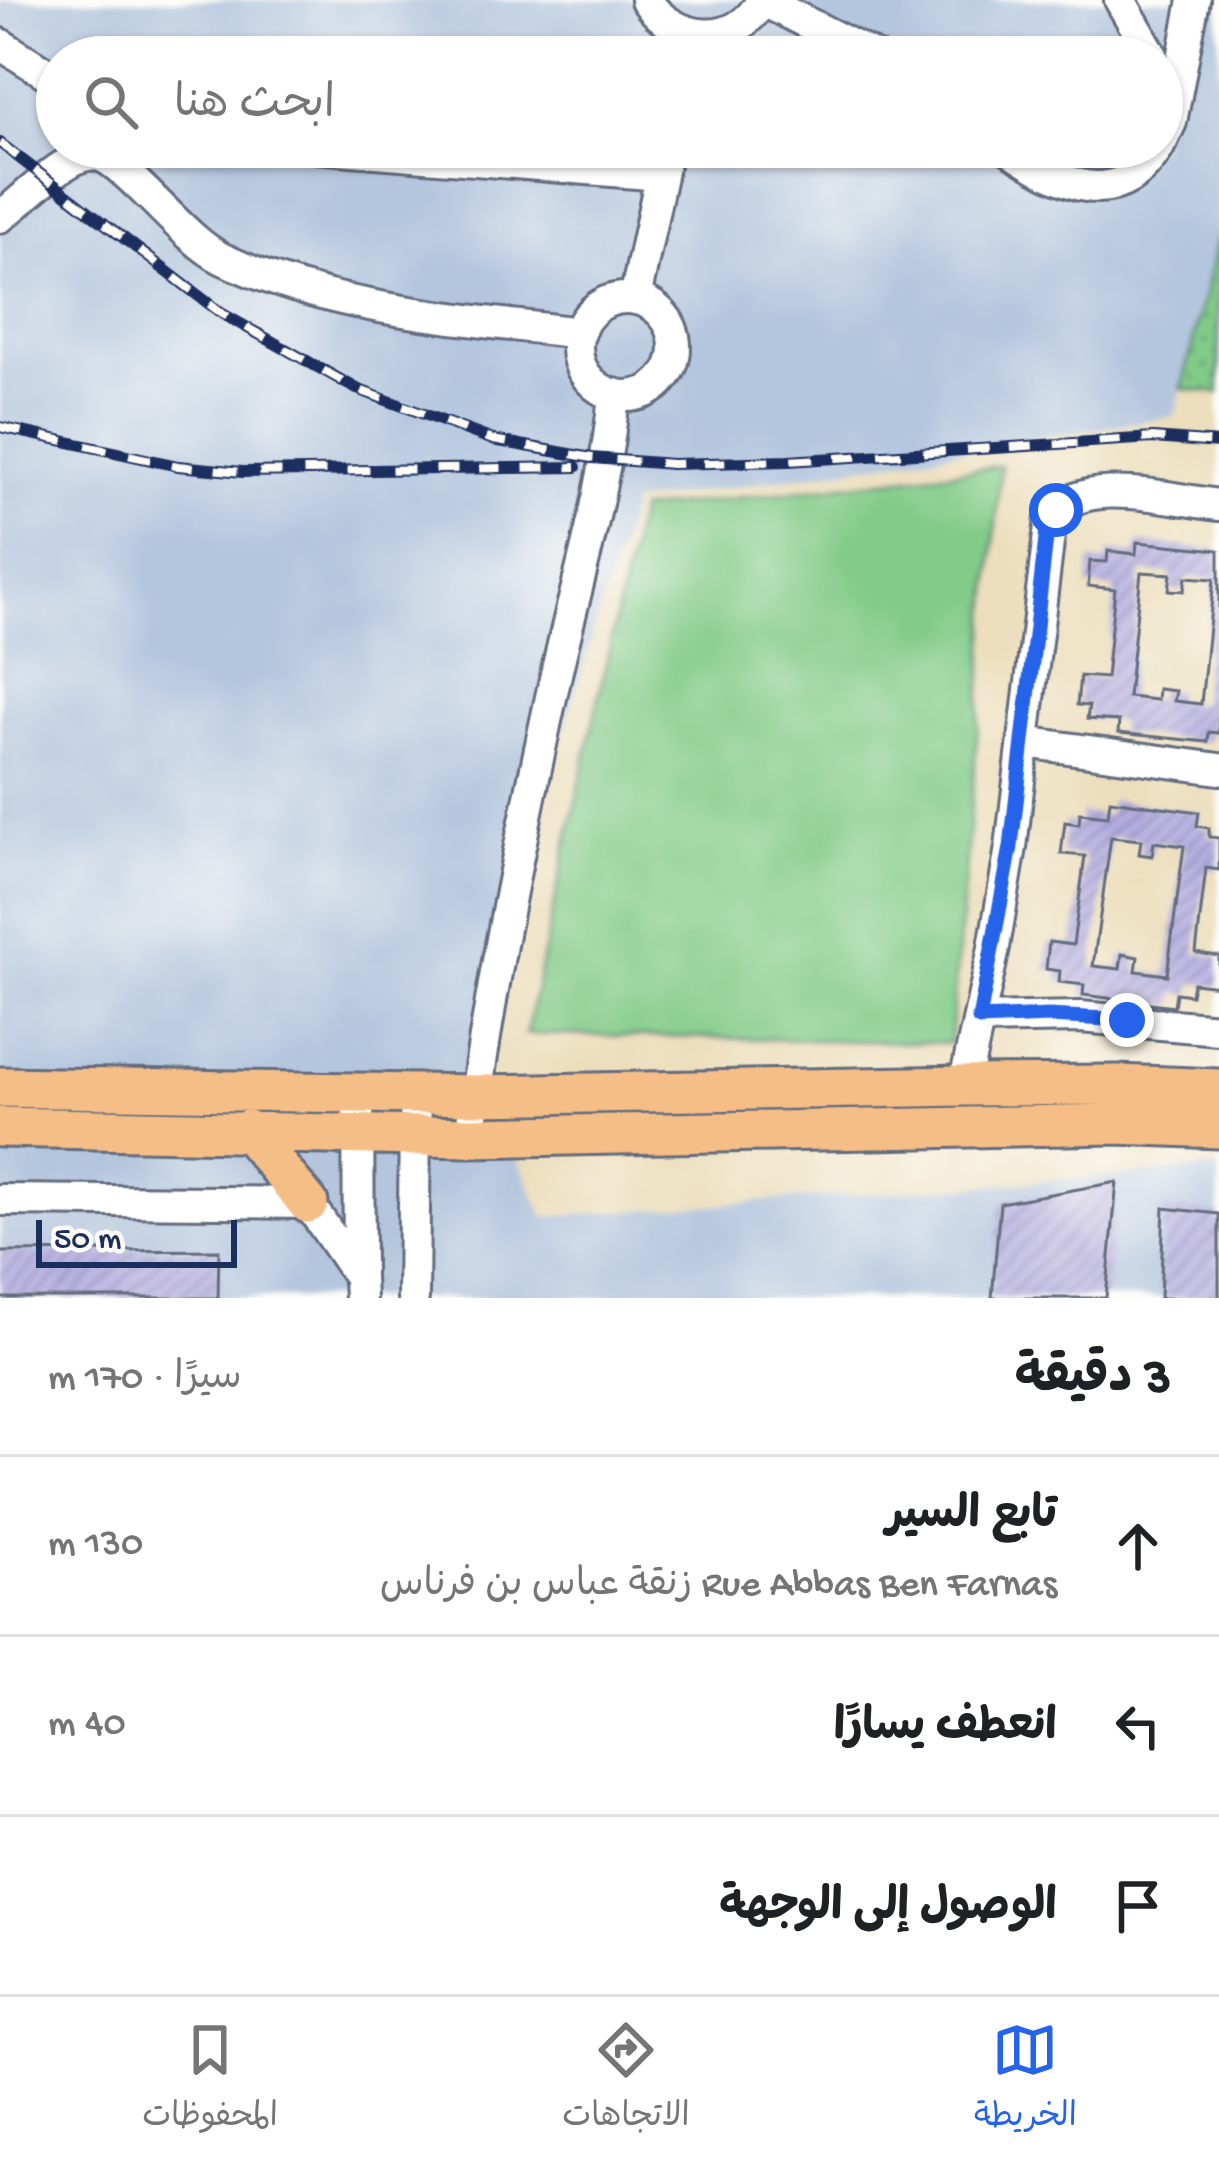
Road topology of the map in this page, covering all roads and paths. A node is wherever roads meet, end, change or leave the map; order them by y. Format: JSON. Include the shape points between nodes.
{"nodes":[{"id":1,"x":646,"y":0,"type":"edge"},
{"id":2,"x":762,"y":0,"type":"edge"},
{"id":3,"x":1120,"y":0,"type":"edge"},
{"id":4,"x":1194,"y":0,"type":"edge"},
{"id":5,"x":678,"y":36,"type":"edge"},
{"id":6,"x":716,"y":36,"type":"edge"},
{"id":7,"x":833,"y":36,"type":"edge"},
{"id":8,"x":1141,"y":36,"type":"edge"},
{"id":9,"x":1183,"y":37,"type":"edge"},
{"id":10,"x":0,"y":44,"type":"edge"},
{"id":11,"x":36,"y":67,"type":"edge"},
{"id":12,"x":62,"y":168,"type":"edge"},
{"id":13,"x":118,"y":168,"type":"edge"},
{"id":14,"x":662,"y":168,"type":"edge"},
{"id":15,"x":1041,"y":168,"type":"edge"},
{"id":16,"x":1139,"y":168,"type":"edge"},
{"id":17,"x":0,"y":217,"type":"edge"},
{"id":18,"x":634,"y":299,"type":"junction"},
{"id":19,"x":580,"y":333,"type":"junction"},
{"id":20,"x":614,"y":394,"type":"junction"},
{"id":21,"x":1219,"y":506,"type":"edge"},
{"id":22,"x":1024,"y":742,"type":"junction"},
{"id":23,"x":1219,"y":769,"type":"edge"},
{"id":24,"x":979,"y":1019,"type":"junction"},
{"id":25,"x":1219,"y":1029,"type":"edge"},
{"id":26,"x":964,"y":1086,"type":"junction"},
{"id":27,"x":0,"y":1088,"type":"edge"},
{"id":28,"x":1219,"y":1090,"type":"edge"},
{"id":29,"x":358,"y":1091,"type":"junction"},
{"id":30,"x":416,"y":1092,"type":"junction"},
{"id":31,"x":476,"y":1095,"type":"junction"},
{"id":32,"x":0,"y":1127,"type":"edge"},
{"id":33,"x":1219,"y":1128,"type":"edge"},
{"id":34,"x":247,"y":1130,"type":"junction"},
{"id":35,"x":358,"y":1132,"type":"junction"},
{"id":36,"x":415,"y":1135,"type":"junction"},
{"id":37,"x":470,"y":1137,"type":"junction"},
{"id":38,"x":0,"y":1201,"type":"edge"},
{"id":39,"x":308,"y":1203,"type":"junction"},
{"id":40,"x":359,"y":1288,"type":"edge"},
{"id":41,"x":413,"y":1298,"type":"edge"}],
"edges":[{"from":1,"to":5,"type":"street"},
{"from":2,"to":6,"type":"street","via":[[738,27]]},
{"from":2,"to":7,"type":"street"},
{"from":3,"to":8,"type":"street"},
{"from":4,"to":9,"type":"street"},
{"from":10,"to":11,"type":"street"},
{"from":12,"to":17,"type":"street"},
{"from":13,"to":19,"type":"street","via":[[201,246],[270,278],[396,311]]},
{"from":14,"to":18,"type":"street"},
{"from":15,"to":16,"type":"street","via":[[1098,188]]},
{"from":18,"to":19,"type":"street","via":[[606,302]]},
{"from":18,"to":20,"type":"street","via":[[670,326],[674,360],[659,385]]},
{"from":19,"to":20,"type":"street","via":[[581,368]]},
{"from":20,"to":31,"type":"street","via":[[609,459],[550,702]]},
{"from":21,"to":22,"type":"street","via":[[1085,493],[1056,510],[1047,530]]},
{"from":22,"to":23,"type":"street"},
{"from":22,"to":24,"type":"street"},
{"from":24,"to":25,"type":"street","via":[[1080,1017]]},
{"from":24,"to":26,"type":"street"},
{"from":26,"to":28,"type":"main road"},
{"from":26,"to":31,"type":"main road"},
{"from":27,"to":29,"type":"main road"},
{"from":29,"to":30,"type":"main road"},
{"from":29,"to":35,"type":"street"},
{"from":30,"to":31,"type":"main road"},
{"from":30,"to":36,"type":"street"},
{"from":31,"to":37,"type":"street"},
{"from":32,"to":34,"type":"main road"},
{"from":33,"to":37,"type":"main road"},
{"from":34,"to":35,"type":"main road"},
{"from":34,"to":39,"type":"main road"},
{"from":35,"to":36,"type":"main road"},
{"from":35,"to":40,"type":"street"},
{"from":36,"to":37,"type":"main road"},
{"from":36,"to":41,"type":"street"},
{"from":38,"to":39,"type":"street"},
{"from":39,"to":40,"type":"street"}]}
